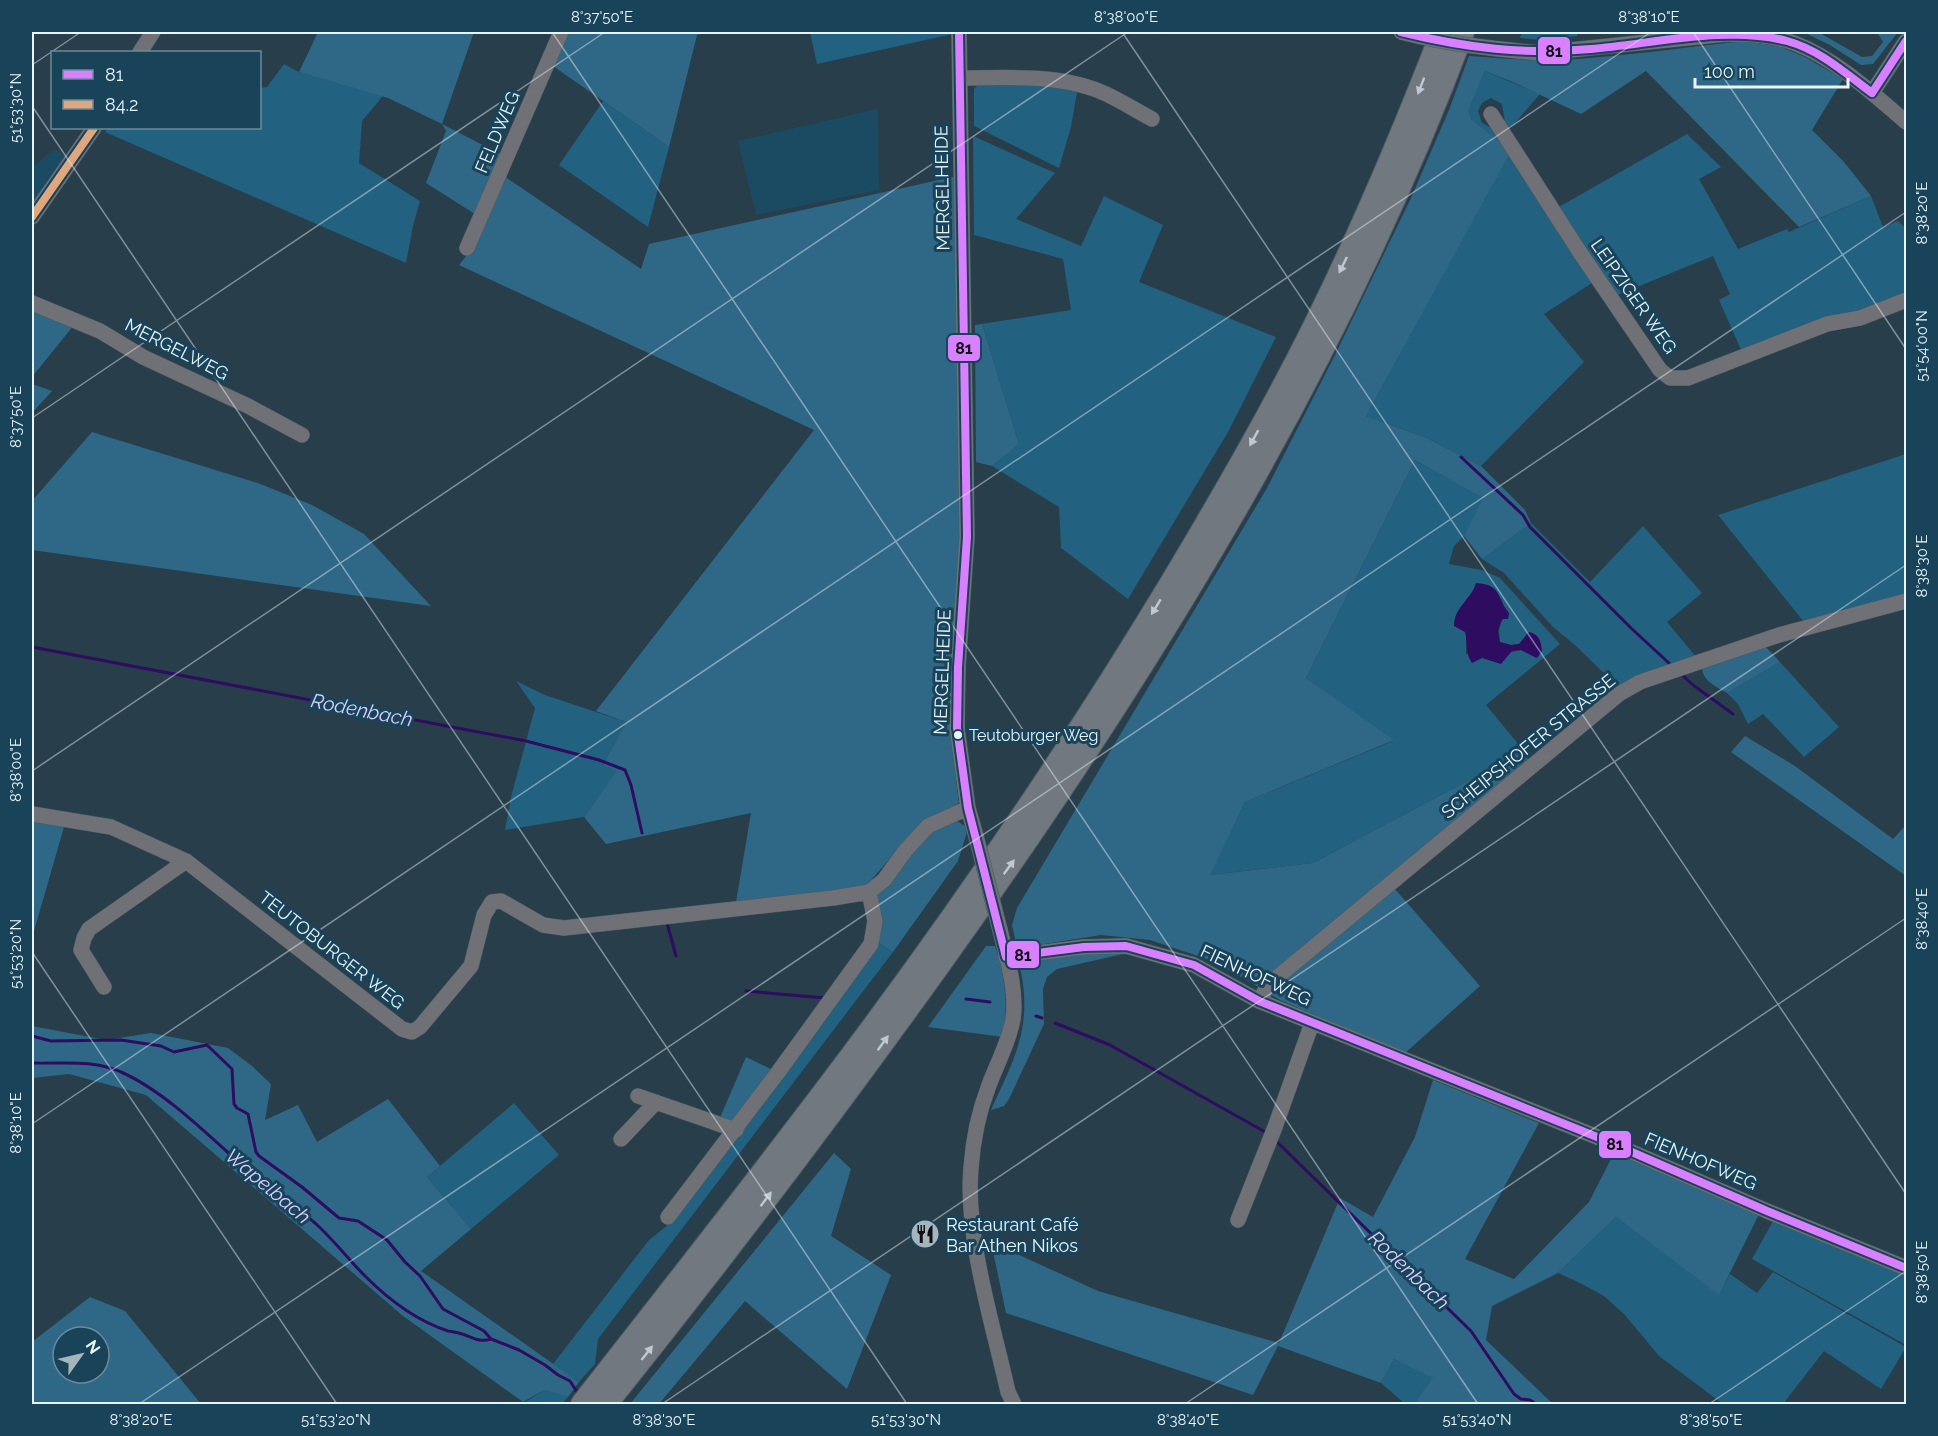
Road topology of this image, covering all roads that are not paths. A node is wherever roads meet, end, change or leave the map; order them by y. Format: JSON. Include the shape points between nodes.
{"nodes":[{"id":1,"x":153,"y":32,"type":"edge"},
{"id":2,"x":561,"y":32,"type":"edge"},
{"id":3,"x":959,"y":32,"type":"edge"},
{"id":4,"x":1401,"y":32,"type":"edge"},
{"id":5,"x":1442,"y":32,"type":"edge"},
{"id":6,"x":1463,"y":32,"type":"edge"},
{"id":7,"x":1906,"y":41,"type":"edge"},
{"id":8,"x":141,"y":51,"type":"edge"},
{"id":9,"x":960,"y":78,"type":"junction"},
{"id":10,"x":1872,"y":93,"type":"junction"},
{"id":11,"x":1491,"y":114,"type":"dead end"},
{"id":12,"x":1152,"y":119,"type":"dead end"},
{"id":13,"x":1906,"y":122,"type":"edge"},
{"id":14,"x":93,"y":129,"type":"edge"},
{"id":15,"x":32,"y":217,"type":"edge"},
{"id":16,"x":467,"y":248,"type":"dead end"},
{"id":17,"x":1906,"y":300,"type":"edge"},
{"id":18,"x":32,"y":303,"type":"edge"},
{"id":19,"x":302,"y":435,"type":"dead end"},
{"id":20,"x":1906,"y":601,"type":"edge"},
{"id":21,"x":968,"y":808,"type":"junction"},
{"id":22,"x":32,"y":814,"type":"edge"},
{"id":23,"x":186,"y":861,"type":"junction"},
{"id":24,"x":869,"y":892,"type":"junction"},
{"id":25,"x":1006,"y":957,"type":"junction"},
{"id":26,"x":104,"y":987,"type":"dead end"},
{"id":27,"x":1259,"y":1001,"type":"junction"},
{"id":28,"x":1312,"y":1023,"type":"junction"},
{"id":29,"x":638,"y":1096,"type":"dead end"},
{"id":30,"x":656,"y":1102,"type":"junction"},
{"id":31,"x":736,"y":1130,"type":"junction"},
{"id":32,"x":621,"y":1139,"type":"dead end"},
{"id":33,"x":668,"y":1217,"type":"dead end"},
{"id":34,"x":1238,"y":1220,"type":"dead end"},
{"id":35,"x":1906,"y":1268,"type":"edge"},
{"id":36,"x":609,"y":1402,"type":"edge"},
{"id":37,"x":582,"y":1404,"type":"edge"},
{"id":38,"x":1014,"y":1404,"type":"edge"}],
"edges":[{"from":1,"to":8,"type":"street"},
{"from":2,"to":16,"type":"street","name":"FELDWEG"},
{"from":3,"to":9,"type":"street","name":"MERGELHEIDE"},
{"from":4,"to":10,"type":"street","bridge":true,"via":[[1485,48],[1540,53],[1755,34],[1792,42],[1820,55]]},
{"from":5,"to":37,"type":"highway","one_way":true,"via":[[1366,217],[1297,361],[1129,652],[1040,790],[828,1086]]},
{"from":36,"to":6,"type":"highway","one_way":true,"via":[[857,1079],[1022,850],[1148,659],[1235,513],[1313,370],[1385,222]]},
{"from":7,"to":10,"type":"street"},
{"from":9,"to":12,"type":"street","via":[[1058,81],[1098,91]]},
{"from":9,"to":21,"type":"street","name":"MERGELHEIDE","via":[[967,537],[957,728]]},
{"from":10,"to":13,"type":"street"},
{"from":11,"to":17,"type":"street","name":"LEIPZIGER WEG","via":[[1578,251],[1660,370],[1670,378],[1688,378],[1827,324],[1860,318]]},
{"from":14,"to":15,"type":"street"},
{"from":18,"to":19,"type":"street","name":"MERGELWEG","via":[[100,331],[143,357]]},
{"from":20,"to":27,"type":"street","name":"SCHEIPSHOFER STRASSE","via":[[1779,635],[1640,682],[1619,694],[1269,984]]},
{"from":21,"to":24,"type":"street","via":[[928,826],[884,880]]},
{"from":21,"to":25,"type":"street","name":"MERGELHEIDE","bridge":true},
{"from":22,"to":23,"type":"street","name":"TEUTOBURGER WEG","via":[[111,827]]},
{"from":23,"to":24,"type":"street","name":"TEUTOBURGER WEG","via":[[402,1029],[412,1032],[471,966],[484,915],[492,902],[501,901],[543,925],[564,928]]},
{"from":23,"to":26,"type":"street","via":[[89,929],[81,950]]},
{"from":24,"to":31,"type":"street","via":[[875,921],[871,944]]},
{"from":25,"to":27,"type":"street","name":"FIENHOFWEG","via":[[1084,946],[1126,946],[1194,965]]},
{"from":25,"to":38,"type":"street","name":"MERGELHEIDE","via":[[1014,986],[1013,1019],[975,1128],[970,1170],[976,1248]]},
{"from":27,"to":28,"type":"street","name":"FIENHOFWEG"},
{"from":28,"to":34,"type":"street","name":"FIENHOFWEG"},
{"from":28,"to":35,"type":"street","name":"FIENHOFWEG"},
{"from":29,"to":30,"type":"street"},
{"from":30,"to":31,"type":"street"},
{"from":30,"to":32,"type":"street"},
{"from":31,"to":33,"type":"street"}]}
